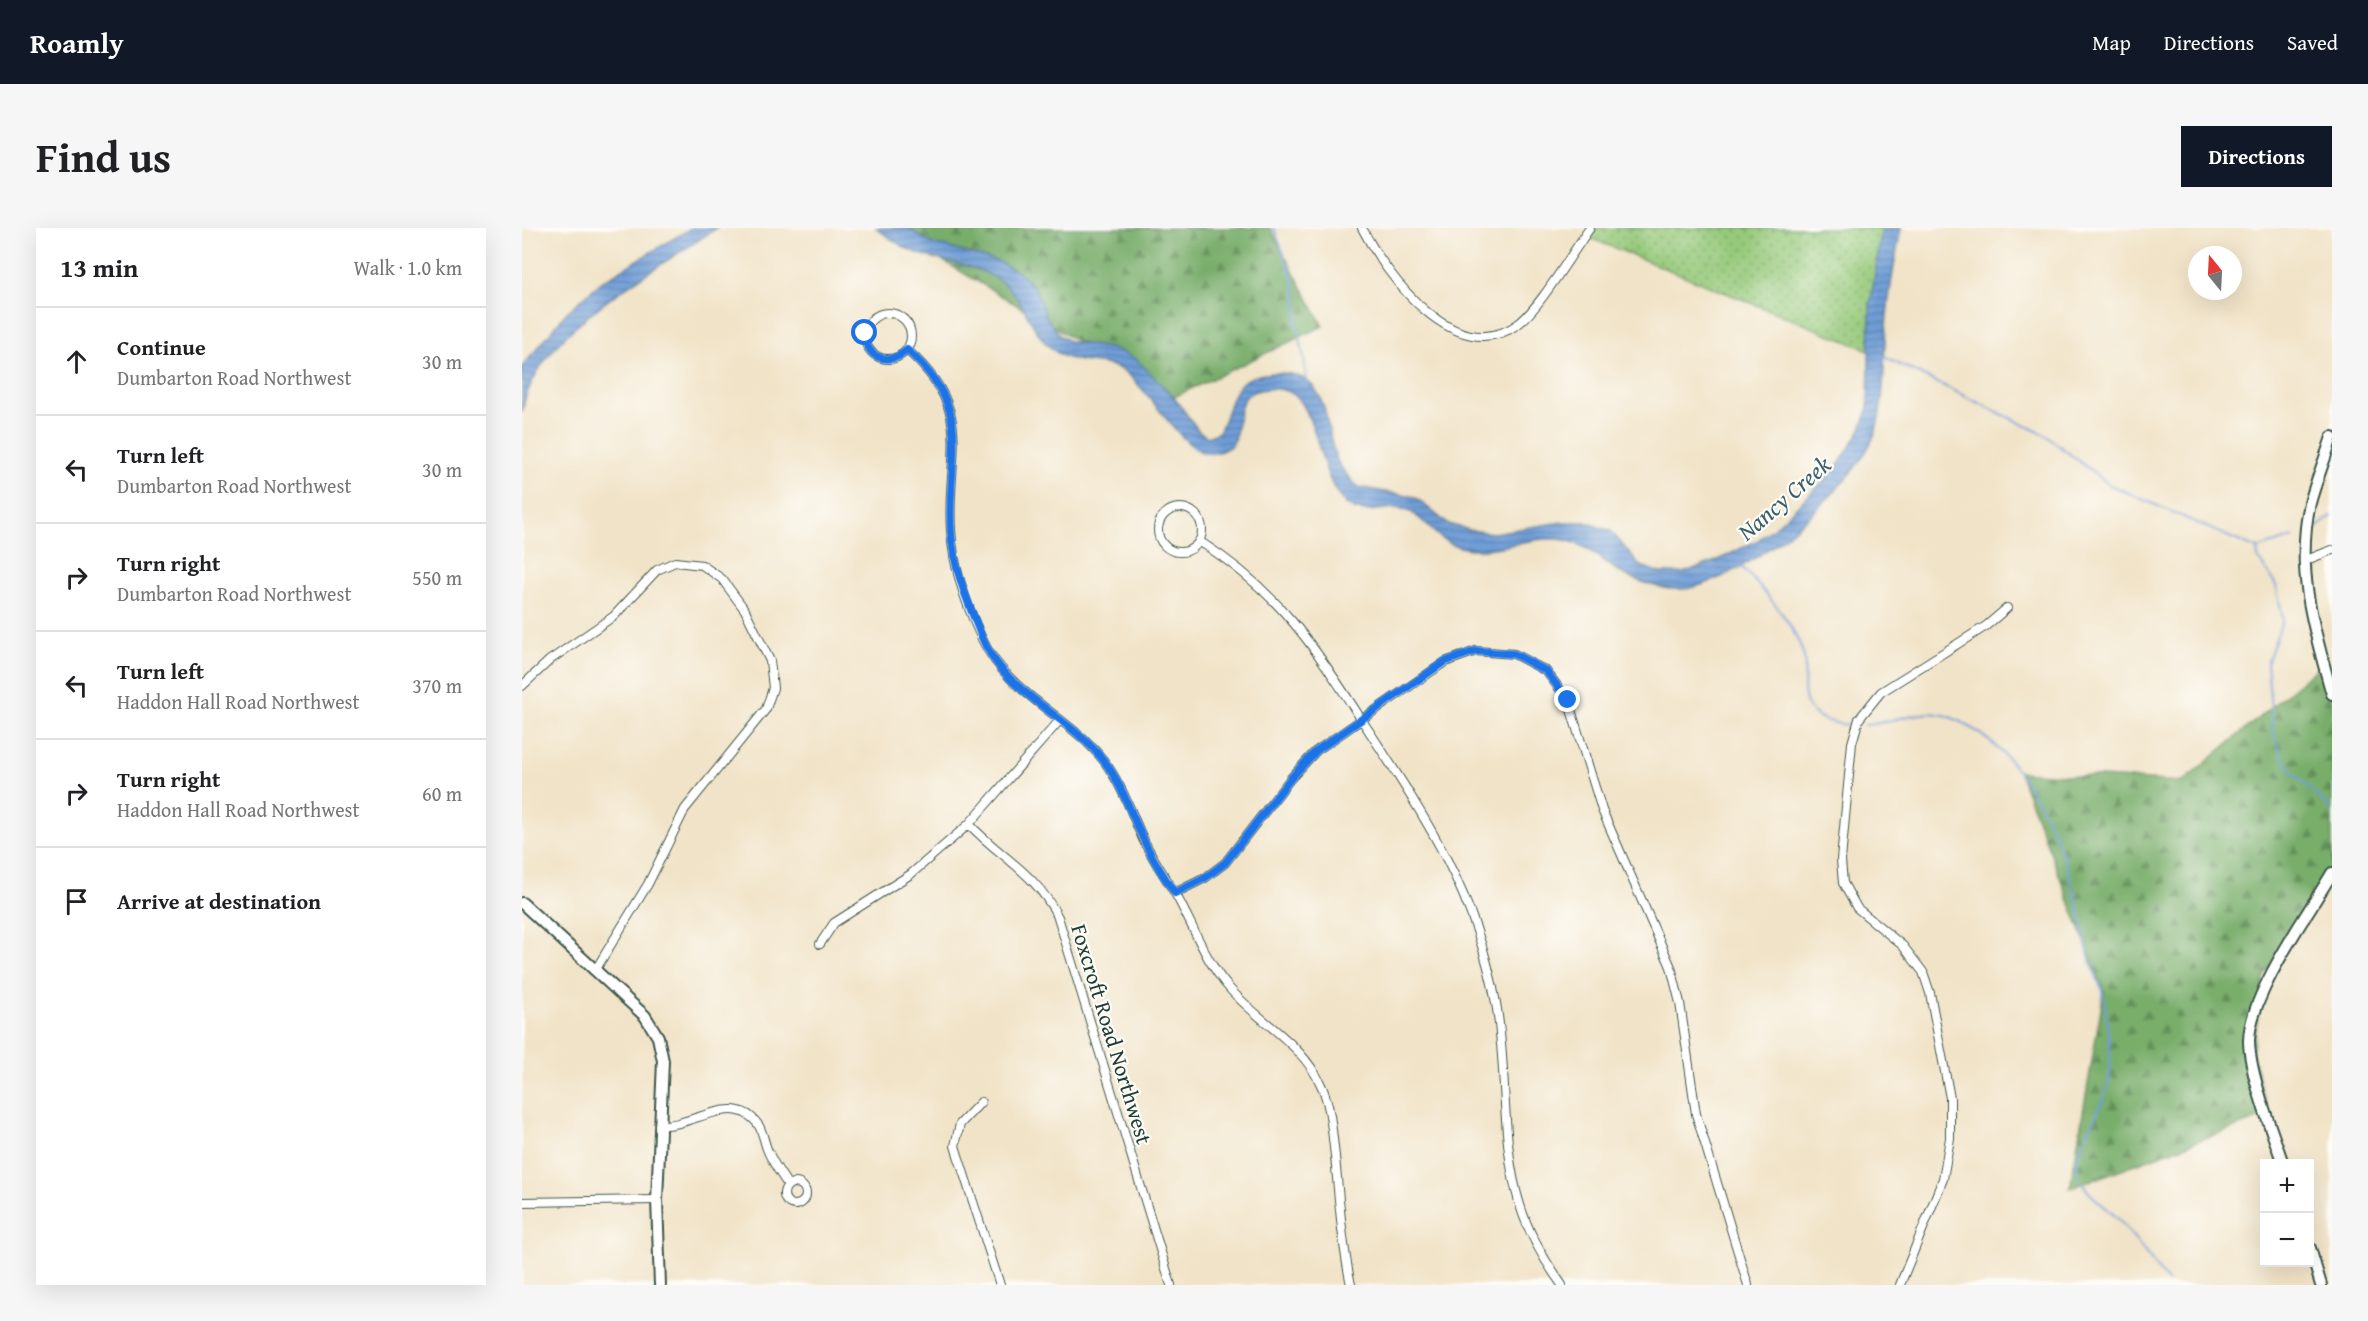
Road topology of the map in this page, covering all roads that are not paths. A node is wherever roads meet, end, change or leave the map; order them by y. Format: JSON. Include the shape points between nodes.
{"nodes":[{"id":1,"x":1362,"y":228,"type":"edge"},
{"id":2,"x":1590,"y":228,"type":"edge"},
{"id":3,"x":907,"y":350,"type":"junction"},
{"id":4,"x":2332,"y":437,"type":"edge"},
{"id":5,"x":1199,"y":541,"type":"junction"},
{"id":6,"x":2332,"y":550,"type":"edge"},
{"id":7,"x":2304,"y":561,"type":"junction"},
{"id":8,"x":2007,"y":608,"type":"dead end"},
{"id":9,"x":522,"y":686,"type":"edge"},
{"id":10,"x":2332,"y":694,"type":"edge"},
{"id":11,"x":1361,"y":718,"type":"junction"},
{"id":12,"x":1060,"y":720,"type":"junction"},
{"id":13,"x":969,"y":824,"type":"junction"},
{"id":14,"x":2332,"y":873,"type":"edge"},
{"id":15,"x":1175,"y":893,"type":"junction"},
{"id":16,"x":522,"y":903,"type":"edge"},
{"id":17,"x":820,"y":944,"type":"dead end"},
{"id":18,"x":596,"y":969,"type":"junction"},
{"id":19,"x":981,"y":1102,"type":"dead end"},
{"id":20,"x":659,"y":1125,"type":"junction"},
{"id":21,"x":2281,"y":1159,"type":"edge"},
{"id":22,"x":788,"y":1185,"type":"dead end"},
{"id":23,"x":657,"y":1200,"type":"junction"},
{"id":24,"x":522,"y":1202,"type":"edge"},
{"id":25,"x":2314,"y":1261,"type":"edge"},
{"id":26,"x":660,"y":1285,"type":"edge"},
{"id":27,"x":1000,"y":1285,"type":"edge"},
{"id":28,"x":1171,"y":1285,"type":"edge"},
{"id":29,"x":1351,"y":1285,"type":"edge"},
{"id":30,"x":1562,"y":1285,"type":"edge"},
{"id":31,"x":1748,"y":1285,"type":"edge"},
{"id":32,"x":1900,"y":1285,"type":"edge"},
{"id":33,"x":2321,"y":1285,"type":"edge"}],
"edges":[{"from":1,"to":2,"type":"street","via":[[1384,264],[1430,313],[1451,330],[1482,337],[1508,330],[1527,316]]},
{"from":3,"to":3,"type":"street","via":[[912,336],[901,316],[878,315],[867,325],[865,340],[872,354],[887,360]]},
{"from":3,"to":12,"type":"street","via":[[936,381],[952,417],[956,446],[952,544],[982,638],[1006,675]]},
{"from":4,"to":7,"type":"street","via":[[2310,504]]},
{"from":5,"to":5,"type":"street","via":[[1202,526],[1187,509],[1172,509],[1158,525],[1160,539],[1169,549],[1189,550]]},
{"from":5,"to":11,"type":"street","via":[[1246,573],[1283,608]]},
{"from":6,"to":7,"type":"street"},
{"from":7,"to":10,"type":"street","via":[[2310,616]]},
{"from":8,"to":32,"type":"street","via":[[1986,627],[1881,692],[1859,719],[1852,743],[1841,860],[1843,883],[1857,908],[1904,946],[1923,972],[1950,1098],[1950,1138],[1943,1179]]},
{"from":9,"to":18,"type":"street","via":[[550,660],[614,616],[657,570],[675,562],[702,566],[722,579],[751,619],[770,660],[773,688],[766,709],[685,809],[648,884]]},
{"from":11,"to":15,"type":"street","via":[[1305,762],[1225,863]]},
{"from":11,"to":30,"type":"street","via":[[1432,828],[1472,913],[1497,1006],[1514,1184],[1530,1233]]},
{"from":11,"to":31,"type":"street","via":[[1444,662],[1476,651],[1502,651],[1525,658],[1546,671],[1562,689],[1602,810],[1671,968],[1696,1114]]},
{"from":12,"to":13,"type":"street"},
{"from":12,"to":15,"type":"street","via":[[1112,772],[1149,850]]},
{"from":13,"to":17,"type":"street","via":[[911,874],[834,923]]},
{"from":13,"to":28,"type":"street","name":"Foxcroft Road Northwest","via":[[1033,879],[1058,917]]},
{"from":14,"to":21,"type":"street","via":[[2259,996],[2250,1027],[2252,1064]]},
{"from":15,"to":29,"type":"street","via":[[1219,976],[1243,1003],[1297,1048],[1321,1085],[1330,1117]]},
{"from":16,"to":18,"type":"street"},
{"from":18,"to":20,"type":"street","via":[[645,1016],[658,1037],[663,1061]]},
{"from":19,"to":27,"type":"street","via":[[960,1124],[955,1146]]},
{"from":20,"to":22,"type":"street","via":[[680,1124],[723,1110],[744,1112],[759,1126],[771,1159]]},
{"from":20,"to":23,"type":"street"},
{"from":23,"to":24,"type":"street"},
{"from":23,"to":26,"type":"street"},
{"from":25,"to":33,"type":"street"}]}
